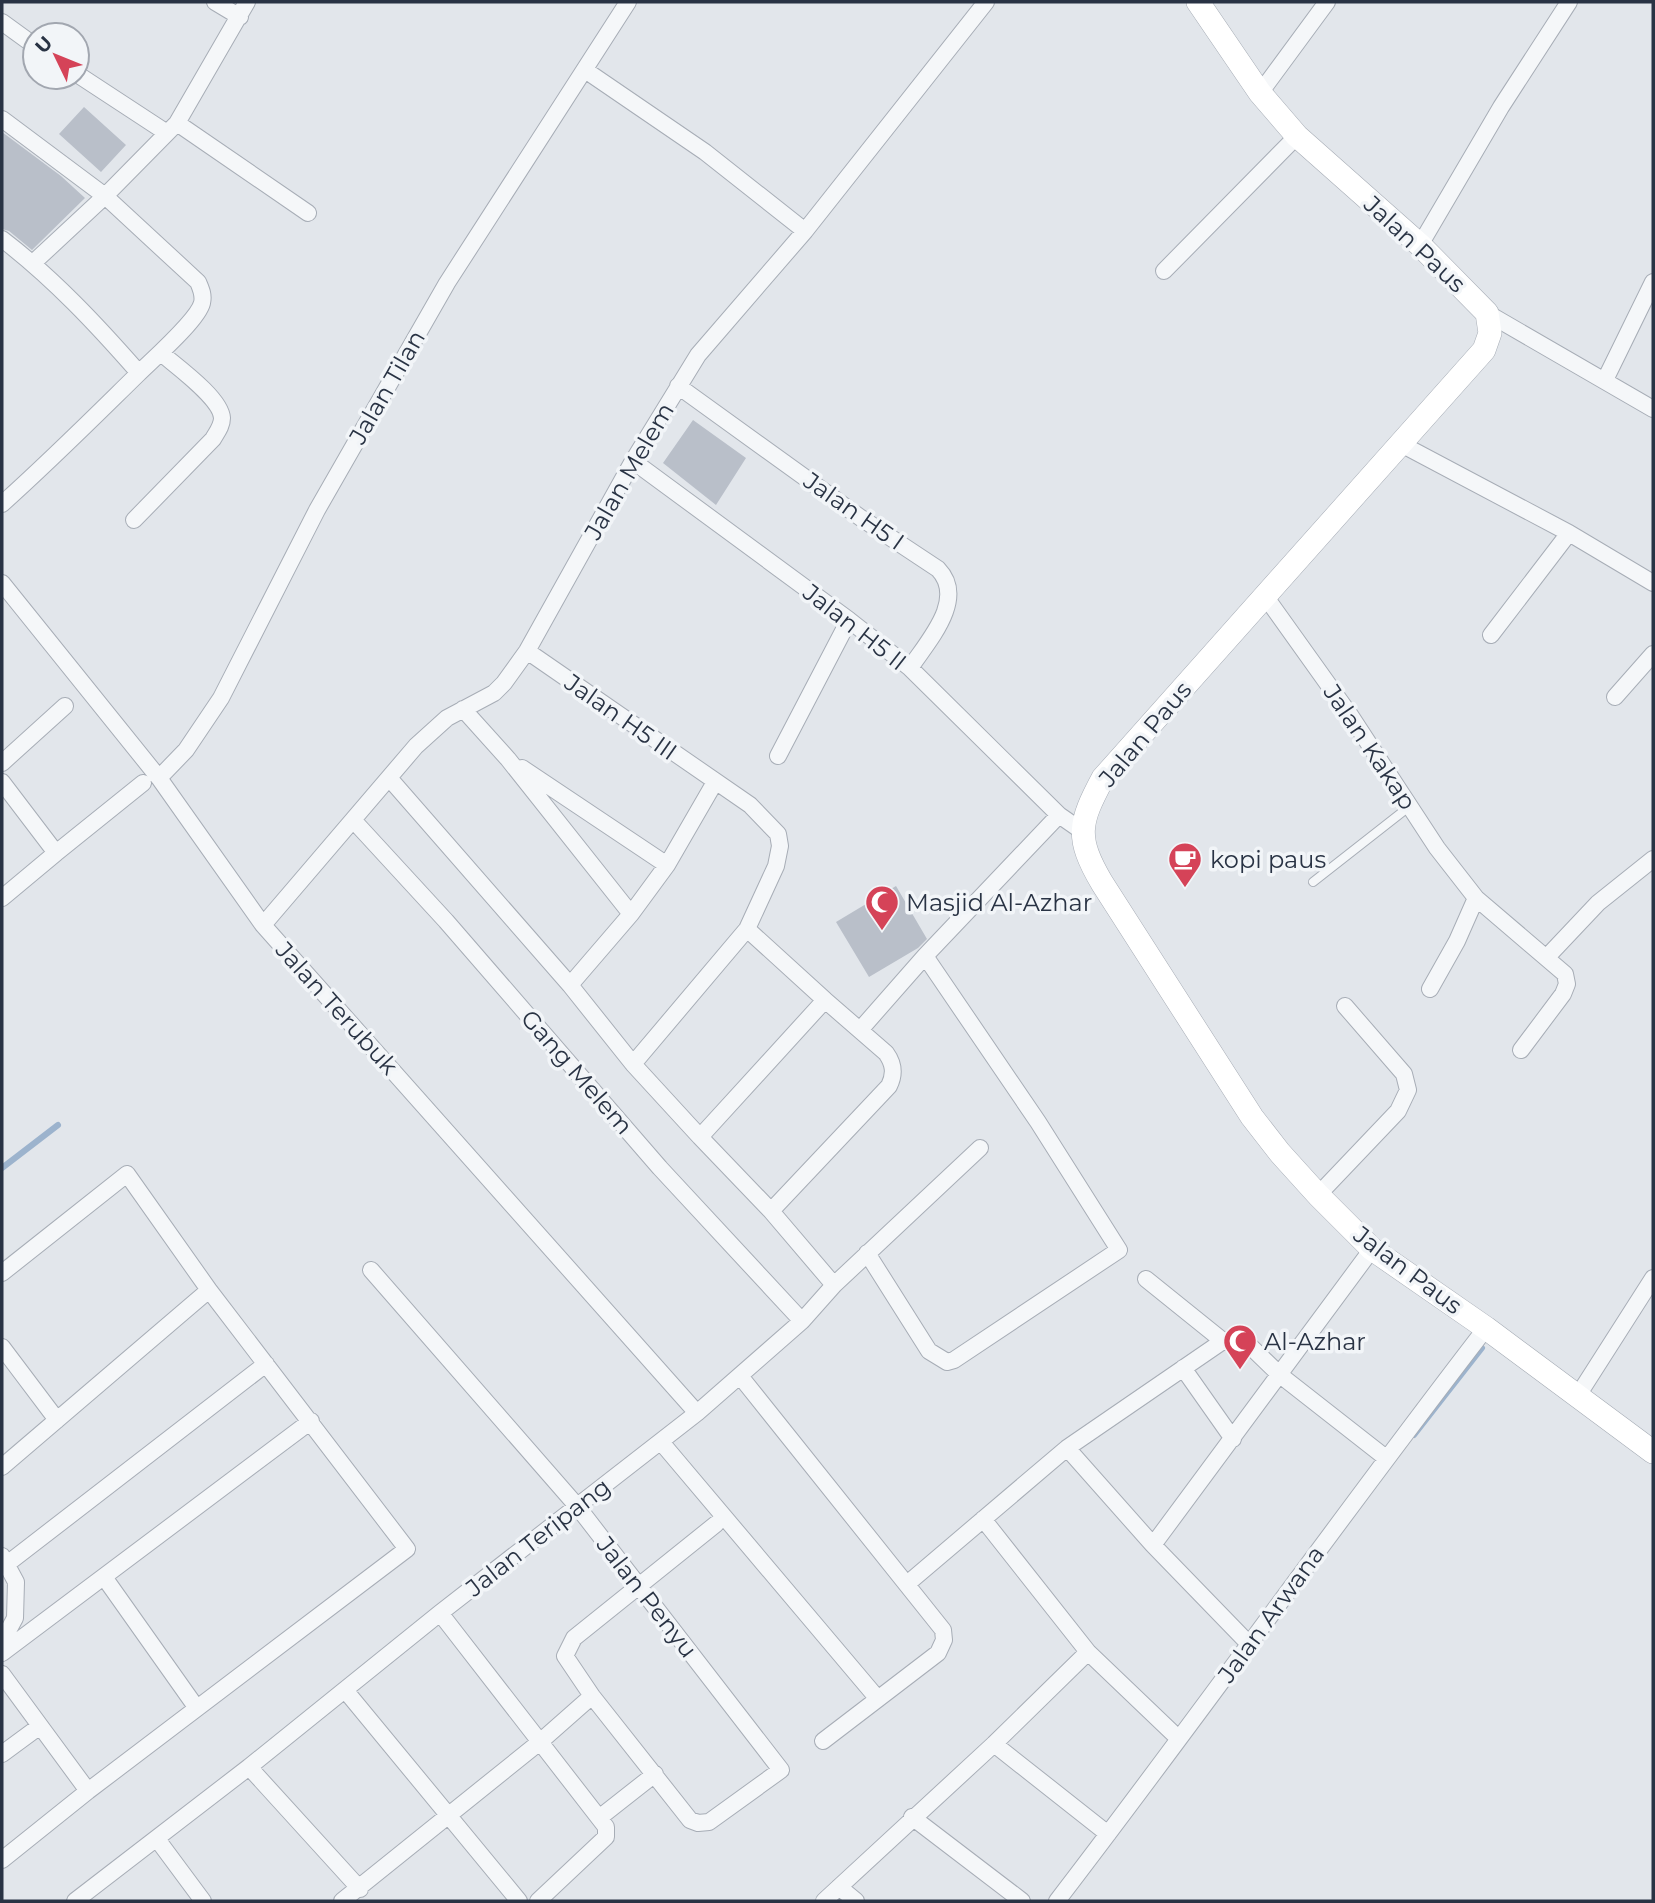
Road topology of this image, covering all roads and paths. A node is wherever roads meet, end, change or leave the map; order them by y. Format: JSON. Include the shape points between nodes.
{"nodes":[{"id":1,"x":215,"y":2,"type":"edge"},
{"id":2,"x":247,"y":2,"type":"edge"},
{"id":3,"x":628,"y":2,"type":"edge"},
{"id":4,"x":986,"y":2,"type":"edge"},
{"id":5,"x":1198,"y":2,"type":"edge"},
{"id":6,"x":1327,"y":2,"type":"edge"},
{"id":7,"x":1569,"y":2,"type":"edge"},
{"id":8,"x":240,"y":17,"type":"junction"},
{"id":9,"x":2,"y":22,"type":"edge"},
{"id":10,"x":21,"y":36,"type":"edge"},
{"id":11,"x":585,"y":70,"type":"junction"},
{"id":12,"x":91,"y":82,"type":"edge"},
{"id":13,"x":1259,"y":93,"type":"junction"},
{"id":14,"x":2,"y":119,"type":"edge"},
{"id":15,"x":172,"y":128,"type":"junction"},
{"id":16,"x":1297,"y":136,"type":"junction"},
{"id":17,"x":105,"y":196,"type":"junction"},
{"id":18,"x":308,"y":213,"type":"dead end"},
{"id":19,"x":805,"y":232,"type":"junction"},
{"id":20,"x":2,"y":239,"type":"edge"},
{"id":21,"x":1420,"y":245,"type":"junction"},
{"id":22,"x":33,"y":263,"type":"junction"},
{"id":23,"x":1164,"y":271,"type":"dead end"},
{"id":24,"x":1653,"y":282,"type":"edge"},
{"id":25,"x":1487,"y":313,"type":"junction"},
{"id":26,"x":161,"y":353,"type":"junction"},
{"id":27,"x":139,"y":373,"type":"junction"},
{"id":28,"x":1605,"y":380,"type":"junction"},
{"id":29,"x":678,"y":386,"type":"junction"},
{"id":30,"x":1653,"y":409,"type":"edge"},
{"id":31,"x":1401,"y":444,"type":"junction"},
{"id":32,"x":633,"y":461,"type":"junction"},
{"id":33,"x":2,"y":504,"type":"edge"},
{"id":34,"x":134,"y":520,"type":"dead end"},
{"id":35,"x":1569,"y":533,"type":"junction"},
{"id":36,"x":2,"y":583,"type":"edge"},
{"id":37,"x":1653,"y":583,"type":"edge"},
{"id":38,"x":1265,"y":596,"type":"junction"},
{"id":39,"x":849,"y":620,"type":"junction"},
{"id":40,"x":1491,"y":635,"type":"dead end"},
{"id":41,"x":527,"y":651,"type":"junction"},
{"id":42,"x":1653,"y":654,"type":"edge"},
{"id":43,"x":910,"y":668,"type":"junction"},
{"id":44,"x":1615,"y":697,"type":"dead end"},
{"id":45,"x":65,"y":706,"type":"dead end"},
{"id":46,"x":463,"y":709,"type":"junction"},
{"id":47,"x":778,"y":756,"type":"dead end"},
{"id":48,"x":508,"y":759,"type":"junction"},
{"id":49,"x":2,"y":763,"type":"edge"},
{"id":50,"x":159,"y":778,"type":"junction"},
{"id":51,"x":390,"y":779,"type":"junction"},
{"id":52,"x":2,"y":782,"type":"edge"},
{"id":53,"x":715,"y":782,"type":"junction"},
{"id":54,"x":143,"y":783,"type":"dead end"},
{"id":55,"x":1410,"y":806,"type":"junction"},
{"id":56,"x":1059,"y":815,"type":"junction"},
{"id":57,"x":354,"y":821,"type":"junction"},
{"id":58,"x":1082,"y":831,"type":"junction"},
{"id":59,"x":56,"y":853,"type":"junction"},
{"id":60,"x":1653,"y":859,"type":"edge"},
{"id":61,"x":667,"y":865,"type":"junction"},
{"id":62,"x":1313,"y":882,"type":"dead end"},
{"id":63,"x":2,"y":898,"type":"edge"},
{"id":64,"x":1476,"y":898,"type":"junction"},
{"id":65,"x":631,"y":914,"type":"junction"},
{"id":66,"x":263,"y":925,"type":"junction"},
{"id":67,"x":747,"y":929,"type":"junction"},
{"id":68,"x":925,"y":956,"type":"junction"},
{"id":69,"x":1547,"y":957,"type":"junction"},
{"id":70,"x":570,"y":985,"type":"junction"},
{"id":71,"x":1430,"y":989,"type":"dead end"},
{"id":72,"x":825,"y":1000,"type":"junction"},
{"id":73,"x":1345,"y":1006,"type":"dead end"},
{"id":74,"x":860,"y":1030,"type":"junction"},
{"id":75,"x":1521,"y":1050,"type":"dead end"},
{"id":76,"x":633,"y":1064,"type":"junction"},
{"id":77,"x":701,"y":1137,"type":"junction"},
{"id":78,"x":980,"y":1148,"type":"dead end"},
{"id":79,"x":1318,"y":1195,"type":"junction"},
{"id":80,"x":771,"y":1212,"type":"junction"},
{"id":81,"x":1372,"y":1249,"type":"junction"},
{"id":82,"x":867,"y":1253,"type":"junction"},
{"id":83,"x":370,"y":1270,"type":"dead end"},
{"id":84,"x":2,"y":1273,"type":"edge"},
{"id":85,"x":1653,"y":1278,"type":"edge"},
{"id":86,"x":1146,"y":1279,"type":"dead end"},
{"id":87,"x":834,"y":1285,"type":"junction"},
{"id":88,"x":209,"y":1290,"type":"junction"},
{"id":89,"x":802,"y":1321,"type":"junction"},
{"id":90,"x":1486,"y":1328,"type":"junction"},
{"id":91,"x":1223,"y":1340,"type":"junction"},
{"id":92,"x":2,"y":1347,"type":"edge"},
{"id":93,"x":266,"y":1364,"type":"junction"},
{"id":94,"x":1183,"y":1368,"type":"junction"},
{"id":95,"x":1280,"y":1375,"type":"junction"},
{"id":96,"x":740,"y":1376,"type":"junction"},
{"id":97,"x":1577,"y":1396,"type":"junction"},
{"id":98,"x":697,"y":1413,"type":"junction"},
{"id":99,"x":57,"y":1420,"type":"junction"},
{"id":100,"x":311,"y":1421,"type":"junction"},
{"id":101,"x":1233,"y":1439,"type":"junction"},
{"id":102,"x":661,"y":1442,"type":"junction"},
{"id":103,"x":1067,"y":1448,"type":"junction"},
{"id":104,"x":1653,"y":1452,"type":"edge"},
{"id":105,"x":1386,"y":1458,"type":"junction"},
{"id":106,"x":2,"y":1467,"type":"edge"},
{"id":107,"x":577,"y":1506,"type":"junction"},
{"id":108,"x":983,"y":1519,"type":"junction"},
{"id":109,"x":716,"y":1524,"type":"dead end"},
{"id":110,"x":1153,"y":1545,"type":"junction"},
{"id":111,"x":4,"y":1560,"type":"edge"},
{"id":112,"x":104,"y":1577,"type":"junction"},
{"id":113,"x":907,"y":1584,"type":"junction"},
{"id":114,"x":638,"y":1585,"type":"junction"},
{"id":115,"x":440,"y":1612,"type":"junction"},
{"id":116,"x":2,"y":1642,"type":"edge"},
{"id":117,"x":1249,"y":1644,"type":"junction"},
{"id":118,"x":1088,"y":1652,"type":"junction"},
{"id":119,"x":2,"y":1653,"type":"edge"},
{"id":120,"x":2,"y":1674,"type":"edge"},
{"id":121,"x":345,"y":1690,"type":"junction"},
{"id":122,"x":592,"y":1696,"type":"junction"},
{"id":123,"x":878,"y":1699,"type":"junction"},
{"id":124,"x":197,"y":1707,"type":"junction"},
{"id":125,"x":40,"y":1726,"type":"junction"},
{"id":126,"x":1179,"y":1740,"type":"junction"},
{"id":127,"x":541,"y":1741,"type":"junction"},
{"id":128,"x":823,"y":1741,"type":"dead end"},
{"id":129,"x":994,"y":1744,"type":"junction"},
{"id":130,"x":2,"y":1754,"type":"edge"},
{"id":131,"x":248,"y":1767,"type":"junction"},
{"id":132,"x":655,"y":1774,"type":"junction"},
{"id":133,"x":88,"y":1791,"type":"junction"},
{"id":134,"x":448,"y":1815,"type":"junction"},
{"id":135,"x":912,"y":1817,"type":"junction"},
{"id":136,"x":600,"y":1818,"type":"junction"},
{"id":137,"x":1108,"y":1834,"type":"junction"},
{"id":138,"x":157,"y":1839,"type":"junction"},
{"id":139,"x":2,"y":1860,"type":"edge"},
{"id":140,"x":839,"y":1887,"type":"junction"},
{"id":141,"x":360,"y":1889,"type":"junction"},
{"id":142,"x":75,"y":1901,"type":"edge"},
{"id":143,"x":203,"y":1901,"type":"edge"},
{"id":144,"x":342,"y":1901,"type":"edge"},
{"id":145,"x":519,"y":1901,"type":"edge"},
{"id":146,"x":538,"y":1901,"type":"edge"},
{"id":147,"x":824,"y":1901,"type":"edge"},
{"id":148,"x":856,"y":1901,"type":"edge"},
{"id":149,"x":1022,"y":1901,"type":"edge"},
{"id":150,"x":1057,"y":1901,"type":"edge"}],
"edges":[{"from":1,"to":8,"type":"street"},
{"from":2,"to":8,"type":"street"},
{"from":3,"to":11,"type":"street","name":"Jalan Tilan"},
{"from":4,"to":19,"type":"street","name":"Jalan Melem"},
{"from":5,"to":13,"type":"main road","name":"Jalan Paus"},
{"from":6,"to":13,"type":"street"},
{"from":7,"to":21,"type":"street"},
{"from":8,"to":15,"type":"street"},
{"from":9,"to":10,"type":"street"},
{"from":11,"to":19,"type":"street","via":[[696,145]]},
{"from":11,"to":50,"type":"street","name":"Jalan Tilan","via":[[447,282],[317,510],[221,698],[186,750]]},
{"from":12,"to":15,"type":"street"},
{"from":13,"to":16,"type":"main road","name":"Jalan Paus"},
{"from":14,"to":17,"type":"street"},
{"from":15,"to":17,"type":"street"},
{"from":15,"to":18,"type":"street"},
{"from":16,"to":21,"type":"main road","name":"Jalan Paus"},
{"from":16,"to":23,"type":"street"},
{"from":17,"to":22,"type":"street"},
{"from":17,"to":26,"type":"street","via":[[198,282],[202,291],[198,312]]},
{"from":19,"to":29,"type":"street","name":"Jalan Melem","via":[[715,333]]},
{"from":20,"to":22,"type":"street"},
{"from":21,"to":25,"type":"main road","name":"Jalan Paus"},
{"from":22,"to":27,"type":"street"},
{"from":24,"to":28,"type":"street"},
{"from":25,"to":28,"type":"street"},
{"from":25,"to":31,"type":"main road","name":"Jalan Paus","via":[[1490,333],[1484,350]]},
{"from":26,"to":27,"type":"street"},
{"from":26,"to":34,"type":"street","via":[[215,400],[222,419],[213,439]]},
{"from":27,"to":33,"type":"street"},
{"from":28,"to":30,"type":"street"},
{"from":29,"to":32,"type":"street","name":"Jalan Melem"},
{"from":29,"to":43,"type":"street","name":"Jalan H5 I","via":[[945,576],[950,595],[947,607]]},
{"from":31,"to":35,"type":"street"},
{"from":31,"to":38,"type":"main road","name":"Jalan Paus"},
{"from":32,"to":39,"type":"street","name":"Jalan H5 II"},
{"from":32,"to":41,"type":"street","name":"Jalan Melem"},
{"from":35,"to":37,"type":"street"},
{"from":35,"to":40,"type":"street"},
{"from":36,"to":50,"type":"street","name":"Jalan Terubuk"},
{"from":38,"to":55,"type":"street","name":"Jalan Kakap"},
{"from":38,"to":58,"type":"main road","name":"Jalan Paus","via":[[1103,778]]},
{"from":39,"to":43,"type":"street","name":"Jalan H5 II"},
{"from":39,"to":47,"type":"street"},
{"from":41,"to":46,"type":"street","name":"Jalan Melem","via":[[494,693]]},
{"from":41,"to":53,"type":"street","name":"Jalan H5 III"},
{"from":42,"to":44,"type":"street"},
{"from":43,"to":56,"type":"street","name":"Jalan H5 II"},
{"from":45,"to":49,"type":"street"},
{"from":46,"to":48,"type":"street"},
{"from":46,"to":51,"type":"street","name":"Jalan Melem","via":[[431,731]]},
{"from":48,"to":61,"type":"street"},
{"from":48,"to":65,"type":"street"},
{"from":50,"to":66,"type":"street","name":"Jalan Terubuk"},
{"from":51,"to":57,"type":"street","name":"Jalan Melem"},
{"from":51,"to":70,"type":"street"},
{"from":52,"to":59,"type":"street"},
{"from":53,"to":61,"type":"street"},
{"from":53,"to":67,"type":"street","name":"Jalan H5 III","via":[[750,804],[778,834],[776,866]]},
{"from":54,"to":59,"type":"street"},
{"from":55,"to":62,"type":"lane"},
{"from":55,"to":64,"type":"street","name":"Jalan Kakap"},
{"from":56,"to":58,"type":"street","name":"Jalan H5 II"},
{"from":56,"to":68,"type":"street"},
{"from":57,"to":66,"type":"street","name":"Jalan Melem"},
{"from":57,"to":89,"type":"street","name":"Gang Melem","via":[[660,1168]]},
{"from":58,"to":79,"type":"main road","name":"Jalan Paus","via":[[1089,860],[1102,883],[1245,1105]]},
{"from":59,"to":63,"type":"street"},
{"from":60,"to":69,"type":"street","via":[[1598,903]]},
{"from":61,"to":65,"type":"street"},
{"from":64,"to":69,"type":"street","name":"Jalan Kakap"},
{"from":64,"to":71,"type":"street"},
{"from":65,"to":70,"type":"street"},
{"from":66,"to":98,"type":"street","name":"Jalan Terubuk"},
{"from":67,"to":72,"type":"street"},
{"from":67,"to":76,"type":"street","name":"Jalan H5 III"},
{"from":68,"to":74,"type":"street"},
{"from":68,"to":82,"type":"street","via":[[1119,1250],[947,1362],[929,1351]]},
{"from":69,"to":75,"type":"street","name":"Jalan Kakap","via":[[1565,974],[1567,984]]},
{"from":70,"to":76,"type":"street"},
{"from":72,"to":74,"type":"street"},
{"from":72,"to":77,"type":"street"},
{"from":73,"to":79,"type":"street","via":[[1404,1074],[1408,1090],[1398,1111]]},
{"from":74,"to":80,"type":"street","via":[[890,1058],[894,1073],[889,1086]]},
{"from":76,"to":77,"type":"street"},
{"from":77,"to":80,"type":"street"},
{"from":78,"to":82,"type":"street","name":"Jalan Teripang"},
{"from":79,"to":81,"type":"main road","name":"Jalan Paus"},
{"from":80,"to":87,"type":"street"},
{"from":81,"to":90,"type":"main road","name":"Jalan Paus"},
{"from":81,"to":95,"type":"street"},
{"from":82,"to":87,"type":"street","name":"Jalan Teripang"},
{"from":83,"to":107,"type":"street","name":"Jalan Penyu"},
{"from":84,"to":88,"type":"street","via":[[127,1174]]},
{"from":85,"to":97,"type":"street"},
{"from":86,"to":91,"type":"street"},
{"from":87,"to":89,"type":"street","name":"Jalan Teripang"},
{"from":88,"to":93,"type":"street"},
{"from":88,"to":99,"type":"street"},
{"from":89,"to":96,"type":"street","name":"Jalan Teripang"},
{"from":90,"to":97,"type":"main road","name":"Jalan Paus"},
{"from":90,"to":105,"type":"street","name":"Jalan Arwana"},
{"from":91,"to":94,"type":"street"},
{"from":91,"to":95,"type":"street","via":[[1250,1346]]},
{"from":92,"to":99,"type":"street"},
{"from":93,"to":100,"type":"street"},
{"from":93,"to":111,"type":"street"},
{"from":94,"to":101,"type":"street"},
{"from":94,"to":103,"type":"street"},
{"from":95,"to":101,"type":"street"},
{"from":95,"to":105,"type":"street"},
{"from":96,"to":98,"type":"street","name":"Jalan Teripang"},
{"from":96,"to":113,"type":"street"},
{"from":97,"to":104,"type":"main road","name":"Jalan Paus"},
{"from":98,"to":102,"type":"street","name":"Jalan Teripang"},
{"from":99,"to":106,"type":"street"},
{"from":100,"to":112,"type":"street"},
{"from":100,"to":124,"type":"street","via":[[407,1549]]},
{"from":101,"to":110,"type":"street"},
{"from":102,"to":107,"type":"street","name":"Jalan Teripang"},
{"from":102,"to":123,"type":"street"},
{"from":103,"to":108,"type":"street"},
{"from":103,"to":110,"type":"street"},
{"from":105,"to":117,"type":"street","name":"Jalan Arwana"},
{"from":107,"to":114,"type":"street","name":"Jalan Penyu"},
{"from":107,"to":115,"type":"street","name":"Jalan Teripang"},
{"from":108,"to":113,"type":"street"},
{"from":108,"to":118,"type":"street"},
{"from":109,"to":114,"type":"street"},
{"from":110,"to":117,"type":"street"},
{"from":111,"to":116,"type":"street","via":[[16,1582],[15,1618]]},
{"from":112,"to":119,"type":"street"},
{"from":112,"to":124,"type":"street"},
{"from":113,"to":123,"type":"street","via":[[941,1626],[943,1646]]},
{"from":114,"to":122,"type":"street","via":[[569,1645],[566,1660]]},
{"from":114,"to":132,"type":"street","name":"Jalan Penyu","via":[[781,1770],[702,1824],[690,1819]]},
{"from":115,"to":121,"type":"street","name":"Jalan Teripang"},
{"from":115,"to":127,"type":"street"},
{"from":117,"to":126,"type":"street","name":"Jalan Arwana"},
{"from":118,"to":126,"type":"street"},
{"from":118,"to":129,"type":"street"},
{"from":120,"to":125,"type":"street"},
{"from":121,"to":131,"type":"street","name":"Jalan Teripang"},
{"from":121,"to":134,"type":"street"},
{"from":122,"to":127,"type":"street"},
{"from":122,"to":132,"type":"street"},
{"from":123,"to":128,"type":"street"},
{"from":124,"to":133,"type":"street"},
{"from":125,"to":130,"type":"street"},
{"from":125,"to":133,"type":"street"},
{"from":126,"to":137,"type":"street","name":"Jalan Arwana"},
{"from":127,"to":134,"type":"street"},
{"from":127,"to":136,"type":"street"},
{"from":129,"to":135,"type":"street"},
{"from":129,"to":137,"type":"street"},
{"from":131,"to":138,"type":"street","name":"Jalan Teripang"},
{"from":131,"to":141,"type":"street"},
{"from":132,"to":136,"type":"street"},
{"from":133,"to":139,"type":"street"},
{"from":134,"to":141,"type":"street"},
{"from":134,"to":145,"type":"street"},
{"from":135,"to":140,"type":"street"},
{"from":135,"to":149,"type":"street"},
{"from":136,"to":146,"type":"street","via":[[606,1837]]},
{"from":137,"to":150,"type":"street","name":"Jalan Arwana"},
{"from":138,"to":142,"type":"street","name":"Jalan Teripang"},
{"from":138,"to":143,"type":"street"},
{"from":140,"to":147,"type":"street"},
{"from":140,"to":148,"type":"street"},
{"from":141,"to":144,"type":"street"}]}
